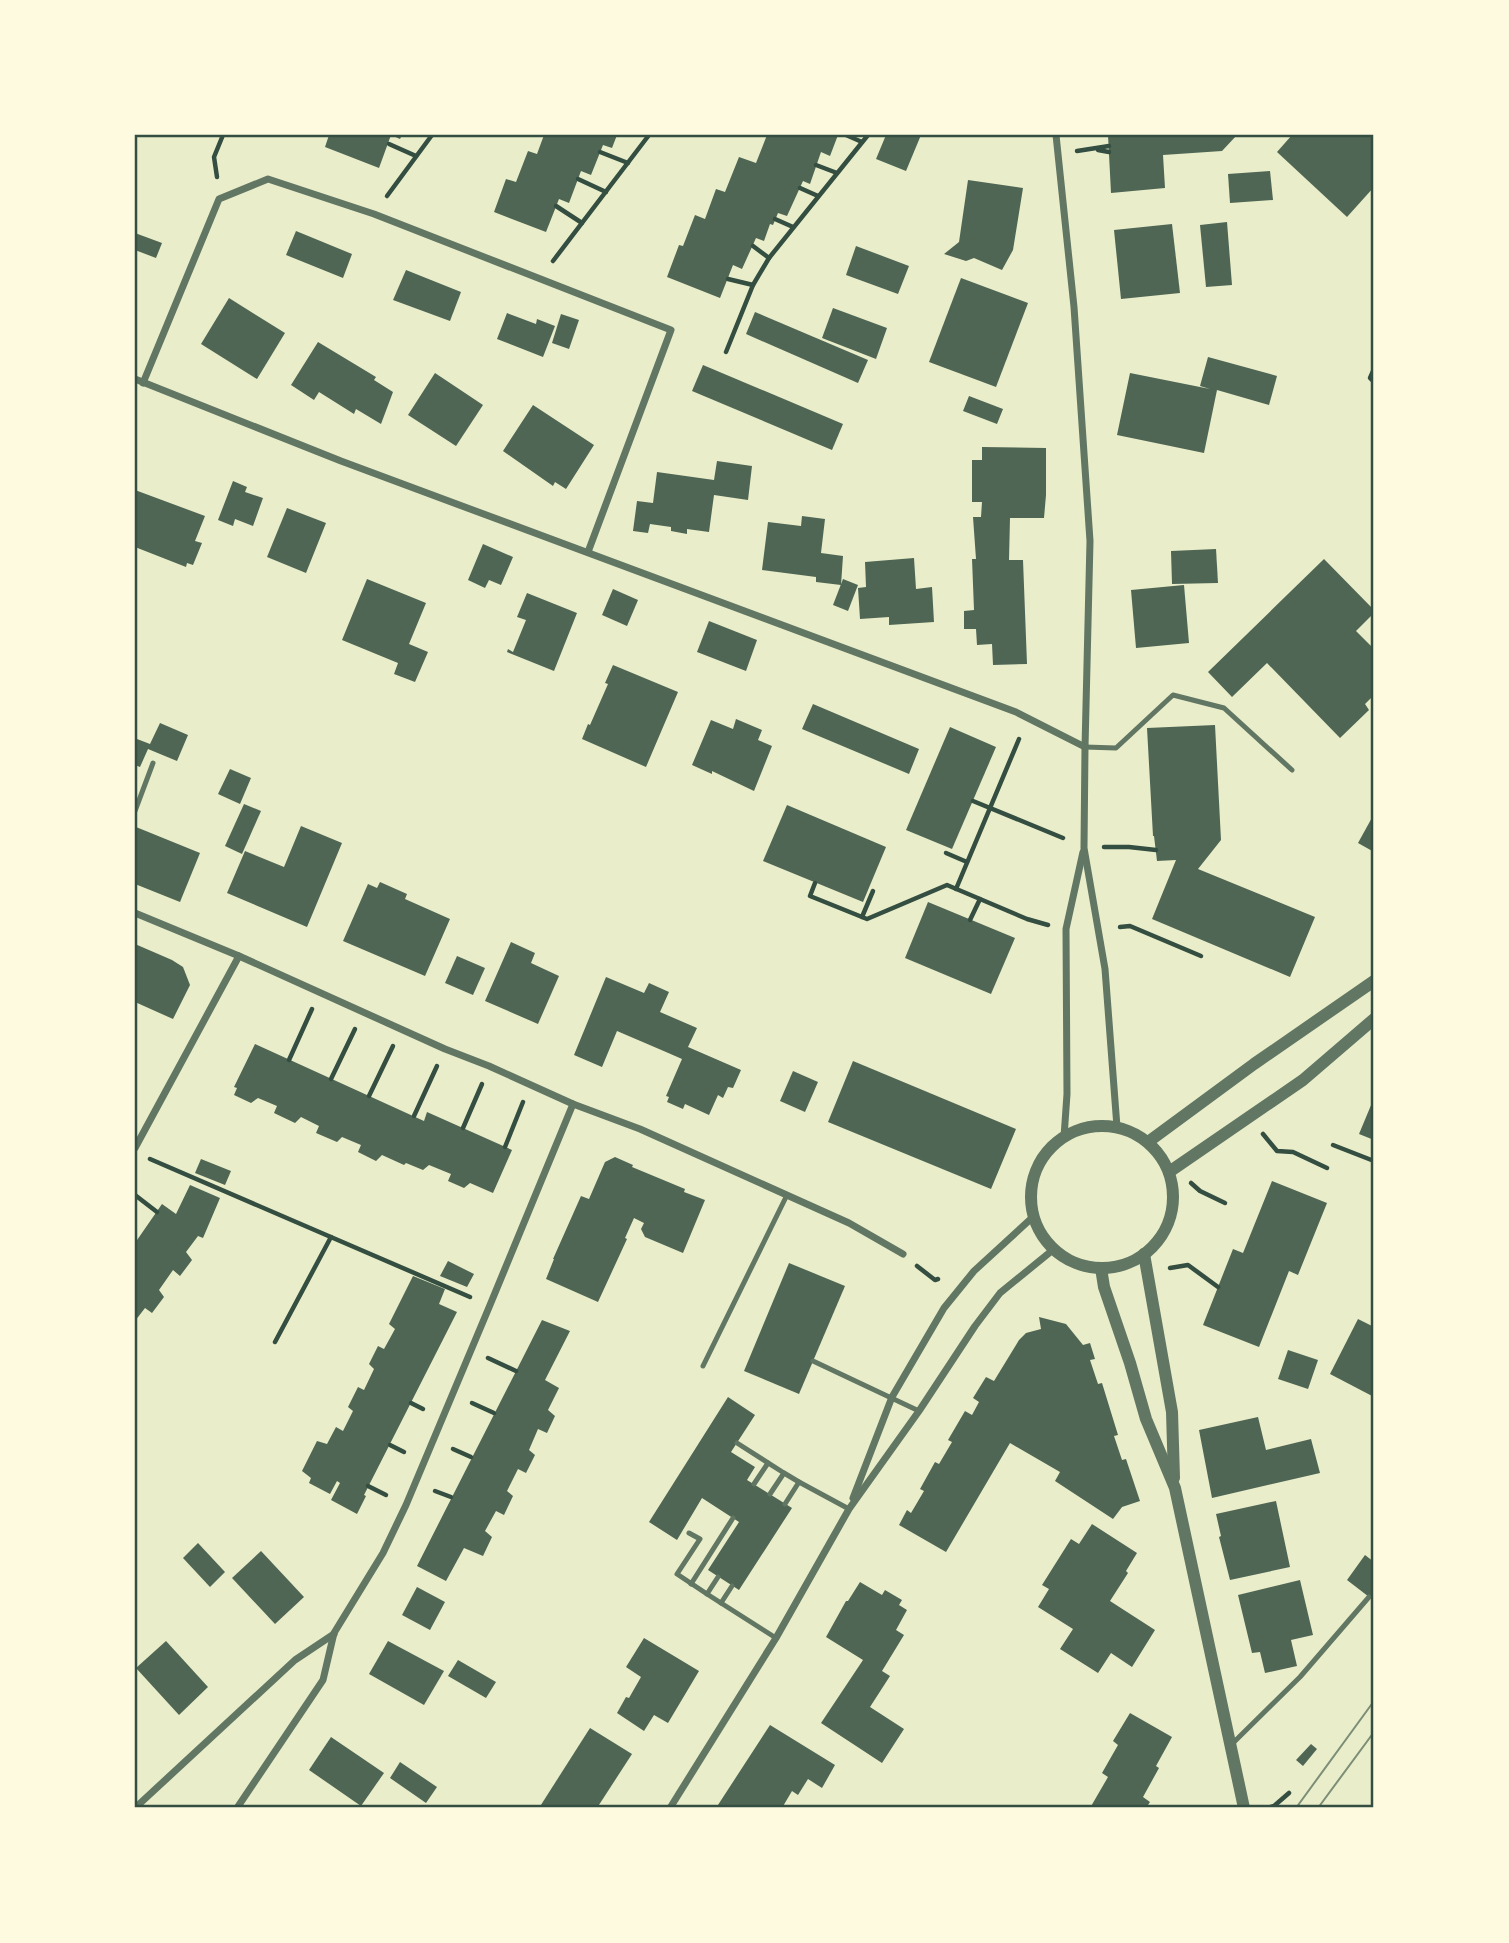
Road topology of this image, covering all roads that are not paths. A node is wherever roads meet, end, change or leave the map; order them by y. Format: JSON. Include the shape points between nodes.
{"nodes":[{"id":1,"x":1056,"y":135,"type":"edge"},
{"id":2,"x":135,"y":379,"type":"edge"},
{"id":3,"x":143,"y":383,"type":"junction"},
{"id":4,"x":588,"y":552,"type":"junction"},
{"id":5,"x":1085,"y":747,"type":"junction"},
{"id":6,"x":153,"y":763,"type":"dead end"},
{"id":7,"x":1292,"y":770,"type":"dead end"},
{"id":8,"x":135,"y":811,"type":"edge"},
{"id":9,"x":1084,"y":848,"type":"junction"},
{"id":10,"x":135,"y":914,"type":"edge"},
{"id":11,"x":239,"y":956,"type":"junction"},
{"id":12,"x":1374,"y":981,"type":"edge"},
{"id":13,"x":1374,"y":1019,"type":"edge"},
{"id":14,"x":573,"y":1104,"type":"junction"},
{"id":15,"x":1117,"y":1127,"type":"junction"},
{"id":16,"x":1065,"y":1137,"type":"junction"},
{"id":17,"x":1148,"y":1142,"type":"junction"},
{"id":18,"x":135,"y":1148,"type":"edge"},
{"id":19,"x":1172,"y":1170,"type":"junction"},
{"id":20,"x":787,"y":1195,"type":"junction"},
{"id":21,"x":1034,"y":1216,"type":"junction"},
{"id":22,"x":1054,"y":1249,"type":"junction"},
{"id":23,"x":902,"y":1254,"type":"road end"},
{"id":24,"x":1144,"y":1254,"type":"junction"},
{"id":25,"x":1101,"y":1268,"type":"junction"},
{"id":26,"x":813,"y":1361,"type":"dead end"},
{"id":27,"x":703,"y":1366,"type":"dead end"},
{"id":28,"x":892,"y":1397,"type":"junction"},
{"id":29,"x":919,"y":1411,"type":"junction"},
{"id":30,"x":737,"y":1443,"type":"dead end"},
{"id":31,"x":768,"y":1463,"type":"junction"},
{"id":32,"x":784,"y":1473,"type":"junction"},
{"id":33,"x":799,"y":1482,"type":"junction"},
{"id":34,"x":754,"y":1484,"type":"dead end"},
{"id":35,"x":1175,"y":1488,"type":"junction"},
{"id":36,"x":770,"y":1494,"type":"dead end"},
{"id":37,"x":785,"y":1504,"type":"dead end"},
{"id":38,"x":849,"y":1509,"type":"junction"},
{"id":39,"x":733,"y":1518,"type":"dead end"},
{"id":40,"x":689,"y":1533,"type":"dead end"},
{"id":41,"x":718,"y":1577,"type":"dead end"},
{"id":42,"x":691,"y":1584,"type":"junction"},
{"id":43,"x":732,"y":1586,"type":"dead end"},
{"id":44,"x":706,"y":1594,"type":"junction"},
{"id":45,"x":1369,"y":1597,"type":"dead end"},
{"id":46,"x":721,"y":1603,"type":"junction"},
{"id":47,"x":334,"y":1633,"type":"junction"},
{"id":48,"x":776,"y":1638,"type":"junction"},
{"id":49,"x":1231,"y":1745,"type":"junction"},
{"id":50,"x":135,"y":1808,"type":"edge"},
{"id":51,"x":237,"y":1808,"type":"edge"},
{"id":52,"x":670,"y":1808,"type":"edge"},
{"id":53,"x":1244,"y":1808,"type":"edge"}],
"edges":[{"from":1,"to":5,"type":"street","via":[[1074,307],[1090,541]]},
{"from":2,"to":3,"type":"street"},
{"from":3,"to":4,"type":"street"},
{"from":3,"to":4,"type":"street","via":[[219,199],[268,179],[374,214],[671,330]]},
{"from":4,"to":5,"type":"street","via":[[1016,712]]},
{"from":5,"to":7,"type":"lane","via":[[1116,748],[1172,695],[1224,708]]},
{"from":5,"to":9,"type":"street"},
{"from":6,"to":8,"type":"lane"},
{"from":9,"to":15,"type":"street","via":[[1105,969]]},
{"from":9,"to":16,"type":"street","via":[[1066,929]]},
{"from":10,"to":11,"type":"street"},
{"from":11,"to":14,"type":"street"},
{"from":11,"to":18,"type":"street"},
{"from":12,"to":17,"type":"street"},
{"from":13,"to":19,"type":"street","via":[[1303,1080]]},
{"from":14,"to":20,"type":"street"},
{"from":14,"to":47,"type":"street","via":[[383,1553]]},
{"from":15,"to":16,"type":"street","via":[[1099,1125]]},
{"from":15,"to":17,"type":"street"},
{"from":16,"to":21,"type":"street","via":[[1047,1151],[1035,1171],[1031,1193]]},
{"from":17,"to":19,"type":"street"},
{"from":19,"to":24,"type":"street","via":[[1170,1217],[1160,1238]]},
{"from":20,"to":23,"type":"street"},
{"from":20,"to":27,"type":"lane"},
{"from":21,"to":22,"type":"street"},
{"from":21,"to":28,"type":"street","via":[[974,1271],[944,1308]]},
{"from":22,"to":25,"type":"street","via":[[1068,1259]]},
{"from":22,"to":29,"type":"street","via":[[1000,1293]]},
{"from":24,"to":25,"type":"street"},
{"from":24,"to":35,"type":"street","via":[[1172,1412]]},
{"from":25,"to":35,"type":"street","via":[[1146,1419]]},
{"from":26,"to":28,"type":"lane"},
{"from":28,"to":29,"type":"lane"},
{"from":28,"to":38,"type":"street"},
{"from":29,"to":38,"type":"street"},
{"from":30,"to":31,"type":"lane"},
{"from":31,"to":32,"type":"lane"},
{"from":31,"to":34,"type":"lane"},
{"from":32,"to":33,"type":"lane"},
{"from":32,"to":36,"type":"lane"},
{"from":33,"to":37,"type":"lane"},
{"from":33,"to":38,"type":"lane"},
{"from":35,"to":49,"type":"street"},
{"from":38,"to":48,"type":"street"},
{"from":39,"to":42,"type":"lane"},
{"from":40,"to":42,"type":"lane","via":[[700,1539],[677,1574]]},
{"from":41,"to":44,"type":"lane"},
{"from":42,"to":44,"type":"lane"},
{"from":43,"to":46,"type":"lane"},
{"from":44,"to":46,"type":"lane"},
{"from":45,"to":49,"type":"lane","via":[[1300,1677]]},
{"from":46,"to":48,"type":"lane"},
{"from":47,"to":50,"type":"street","via":[[295,1660]]},
{"from":47,"to":51,"type":"street","via":[[323,1680]]},
{"from":48,"to":52,"type":"street"},
{"from":49,"to":53,"type":"street"}]}
